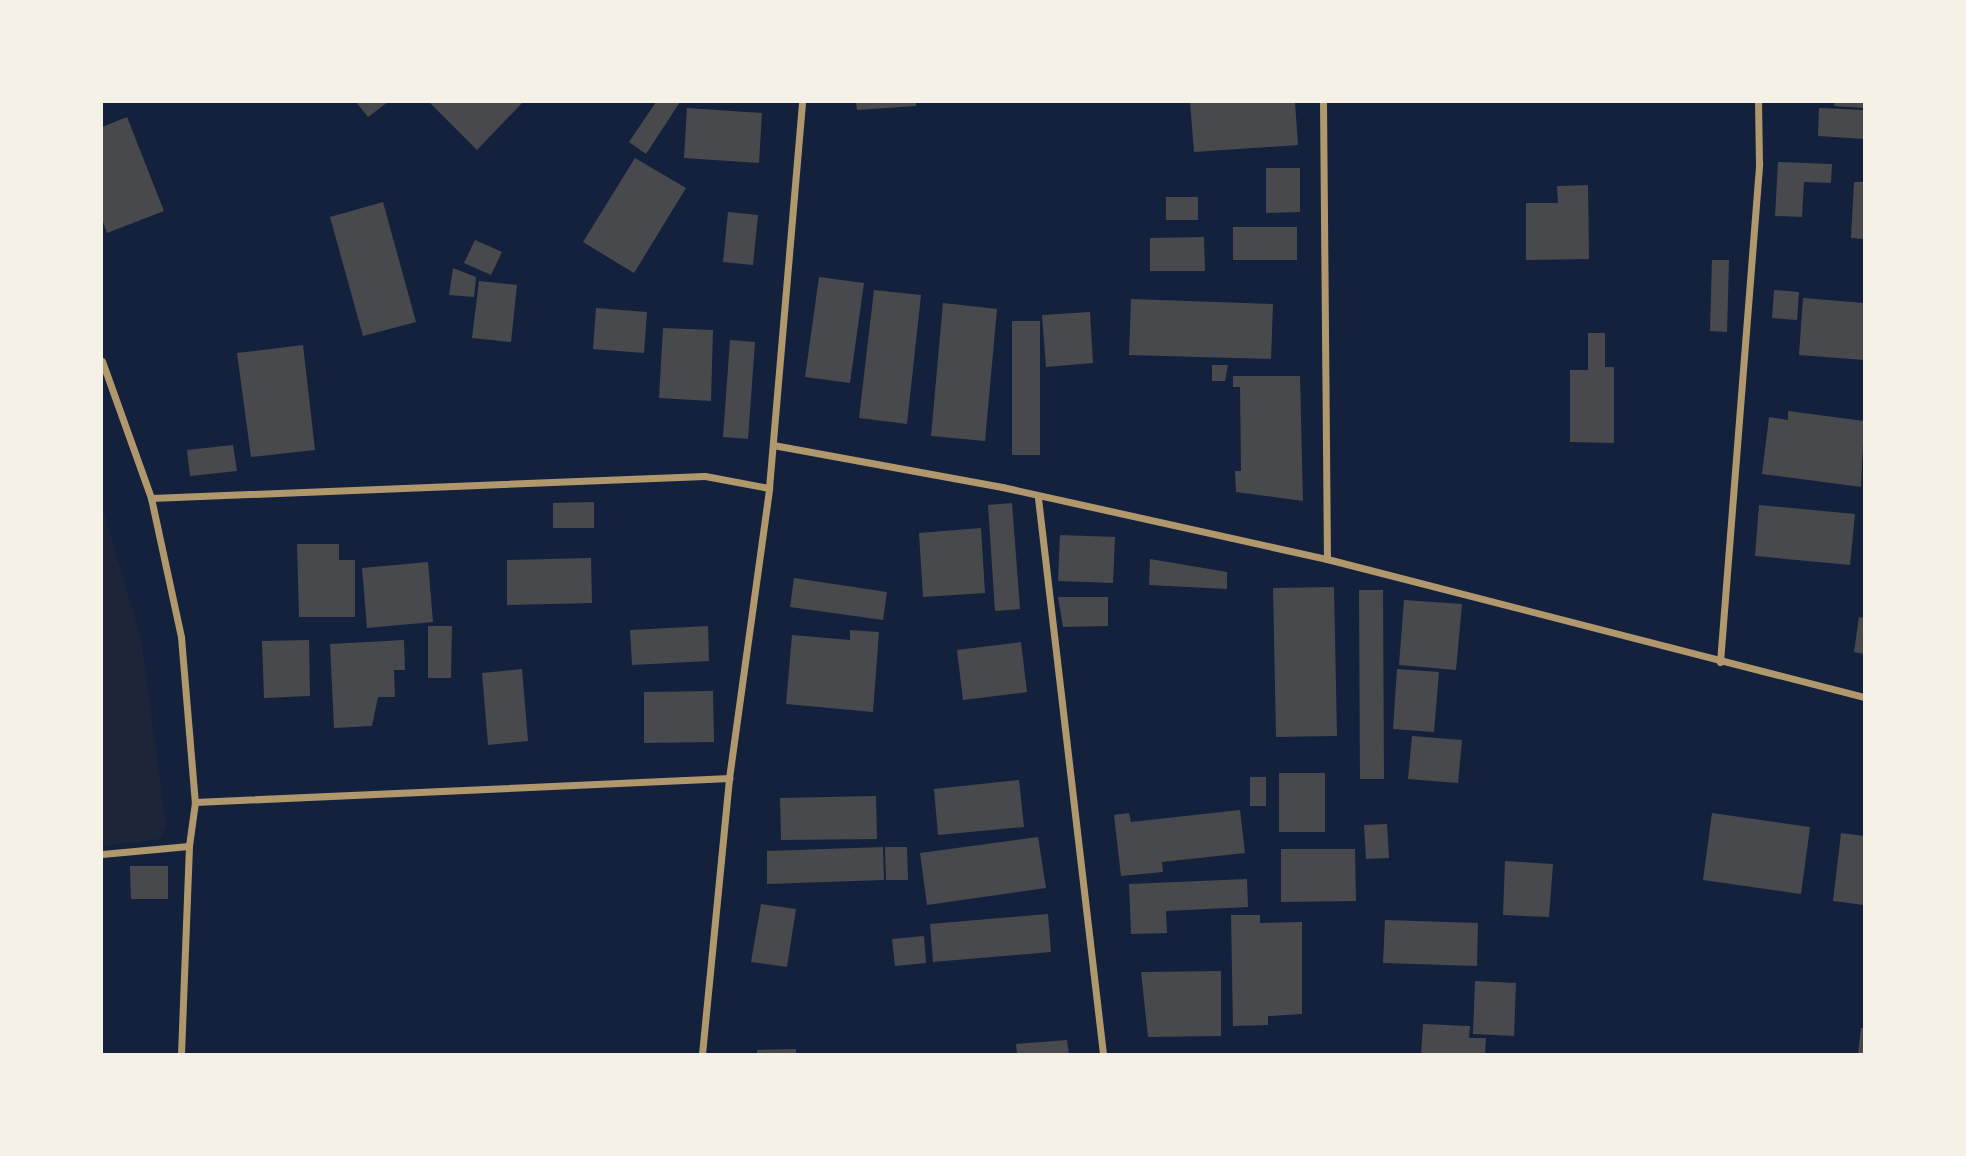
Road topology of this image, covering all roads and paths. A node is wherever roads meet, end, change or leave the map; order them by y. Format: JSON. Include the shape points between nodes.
{"nodes":[{"id":1,"x":802,"y":102,"type":"edge"},
{"id":2,"x":1323,"y":102,"type":"edge"},
{"id":3,"x":1758,"y":102,"type":"edge"},
{"id":4,"x":102,"y":361,"type":"edge"},
{"id":5,"x":773,"y":445,"type":"junction"},
{"id":6,"x":769,"y":488,"type":"junction"},
{"id":7,"x":150,"y":498,"type":"junction"},
{"id":8,"x":1038,"y":498,"type":"junction"},
{"id":9,"x":1327,"y":559,"type":"junction"},
{"id":10,"x":1720,"y":662,"type":"junction"},
{"id":11,"x":1864,"y":697,"type":"edge"},
{"id":12,"x":729,"y":778,"type":"junction"},
{"id":13,"x":195,"y":802,"type":"junction"},
{"id":14,"x":189,"y":846,"type":"junction"},
{"id":15,"x":102,"y":855,"type":"edge"},
{"id":16,"x":181,"y":1055,"type":"edge"},
{"id":17,"x":702,"y":1055,"type":"edge"},
{"id":18,"x":1103,"y":1055,"type":"edge"}],
"edges":[{"from":1,"to":5,"type":"street"},
{"from":2,"to":9,"type":"street"},
{"from":3,"to":10,"type":"street","via":[[1759,164]]},
{"from":4,"to":7,"type":"street"},
{"from":5,"to":6,"type":"street"},
{"from":5,"to":8,"type":"street","via":[[1002,487]]},
{"from":6,"to":7,"type":"street","via":[[705,476]]},
{"from":6,"to":12,"type":"street"},
{"from":7,"to":13,"type":"street","via":[[181,637]]},
{"from":8,"to":9,"type":"street"},
{"from":8,"to":18,"type":"street"},
{"from":9,"to":10,"type":"street"},
{"from":10,"to":11,"type":"street"},
{"from":12,"to":13,"type":"street"},
{"from":12,"to":17,"type":"street"},
{"from":13,"to":14,"type":"street"},
{"from":14,"to":15,"type":"street"},
{"from":14,"to":16,"type":"street"}]}
